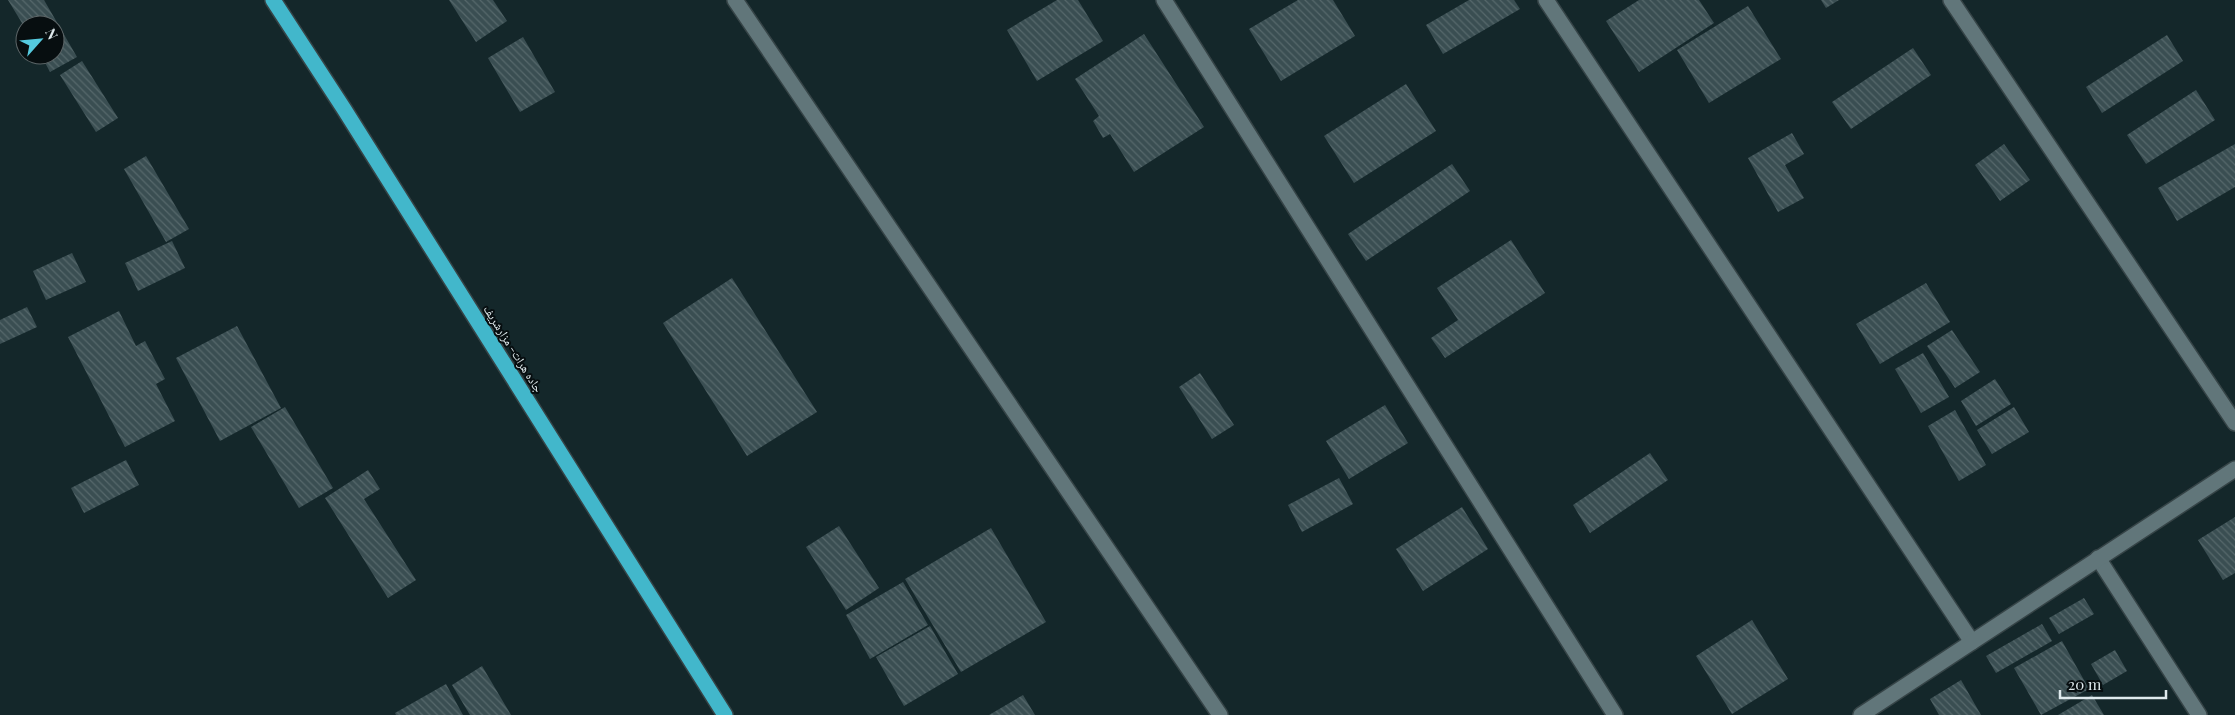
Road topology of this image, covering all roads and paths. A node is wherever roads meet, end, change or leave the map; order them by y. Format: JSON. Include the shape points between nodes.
{"nodes":[{"id":1,"x":272,"y":0,"type":"edge"},
{"id":2,"x":735,"y":0,"type":"edge"},
{"id":3,"x":1164,"y":0,"type":"edge"},
{"id":4,"x":1546,"y":0,"type":"edge"},
{"id":5,"x":1951,"y":0,"type":"edge"},
{"id":6,"x":2235,"y":423,"type":"edge"},
{"id":7,"x":2235,"y":469,"type":"edge"},
{"id":8,"x":2098,"y":558,"type":"junction"},
{"id":9,"x":1972,"y":642,"type":"junction"},
{"id":10,"x":725,"y":715,"type":"edge"},
{"id":11,"x":1220,"y":715,"type":"edge"},
{"id":12,"x":1615,"y":715,"type":"edge"},
{"id":13,"x":1861,"y":715,"type":"edge"},
{"id":14,"x":2199,"y":715,"type":"edge"}],
"edges":[{"from":1,"to":10,"type":"highway","name":"جاده هرات- مزارشریف"},
{"from":2,"to":11,"type":"street"},
{"from":3,"to":12,"type":"street"},
{"from":4,"to":9,"type":"street"},
{"from":5,"to":6,"type":"street"},
{"from":7,"to":8,"type":"street"},
{"from":8,"to":9,"type":"street"},
{"from":8,"to":14,"type":"street"},
{"from":9,"to":13,"type":"street"}]}
